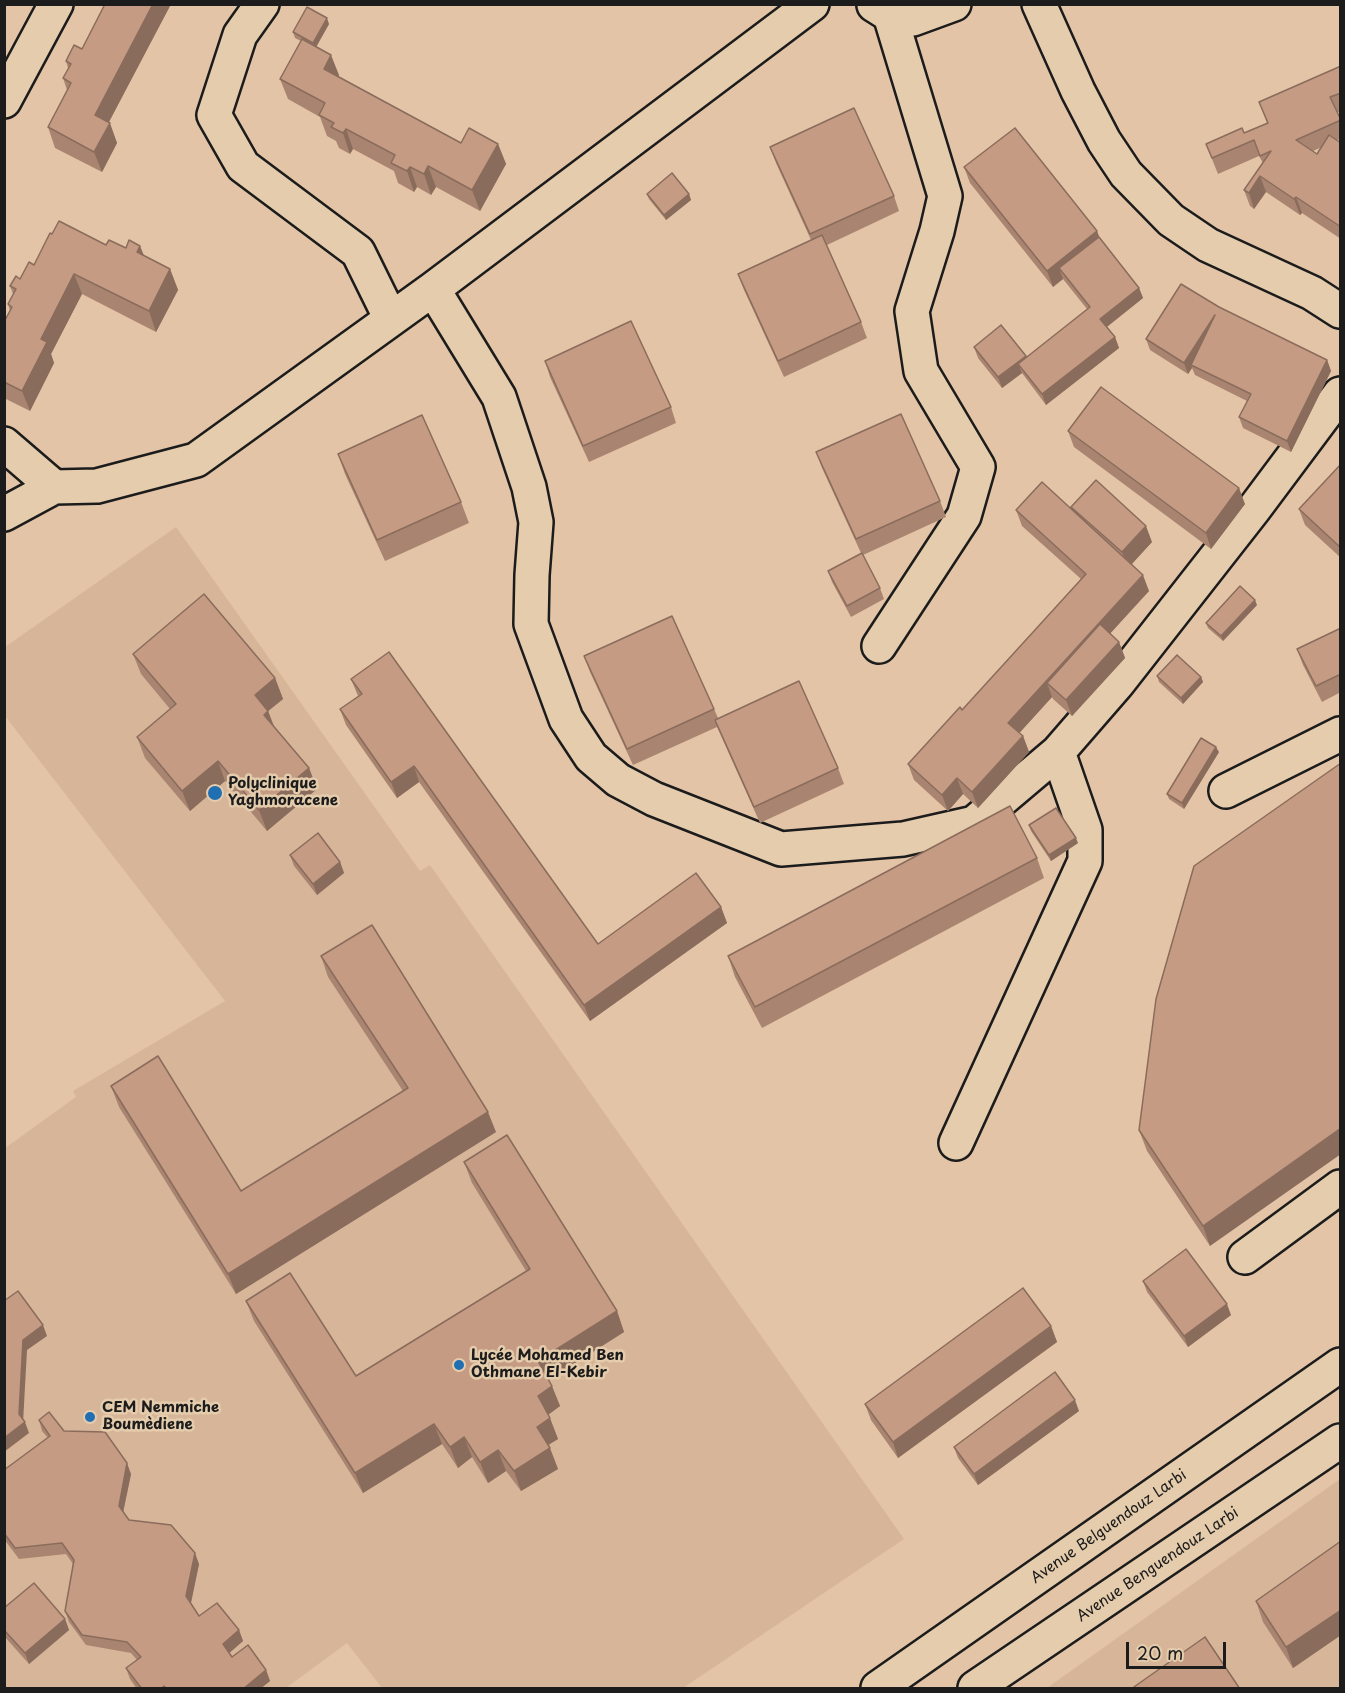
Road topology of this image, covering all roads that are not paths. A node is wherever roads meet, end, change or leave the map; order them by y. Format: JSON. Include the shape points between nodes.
{"nodes":[{"id":1,"x":56,"y":4,"type":"edge"},
{"id":2,"x":262,"y":4,"type":"edge"},
{"id":3,"x":812,"y":4,"type":"edge"},
{"id":4,"x":954,"y":4,"type":"edge"},
{"id":5,"x":1039,"y":4,"type":"edge"},
{"id":6,"x":882,"y":10,"type":"edge"},
{"id":7,"x":4,"y":101,"type":"edge"},
{"id":8,"x":433,"y":289,"type":"junction"},
{"id":9,"x":1341,"y":311,"type":"edge"},
{"id":10,"x":391,"y":319,"type":"junction"},
{"id":11,"x":1341,"y":394,"type":"edge"},
{"id":12,"x":4,"y":444,"type":"edge"},
{"id":13,"x":54,"y":487,"type":"junction"},
{"id":14,"x":4,"y":514,"type":"edge"},
{"id":15,"x":879,"y":646,"type":"dead end"},
{"id":16,"x":1341,"y":734,"type":"edge"},
{"id":17,"x":1058,"y":753,"type":"junction"},
{"id":18,"x":1226,"y":791,"type":"dead end"},
{"id":19,"x":956,"y":1143,"type":"dead end"},
{"id":20,"x":1341,"y":1187,"type":"edge"},
{"id":21,"x":1245,"y":1257,"type":"dead end"},
{"id":22,"x":1341,"y":1365,"type":"edge"},
{"id":23,"x":1341,"y":1440,"type":"edge"},
{"id":24,"x":878,"y":1689,"type":"edge"},
{"id":25,"x":975,"y":1689,"type":"edge"}],
"edges":[{"from":1,"to":7,"type":"street"},
{"from":2,"to":10,"type":"street","via":[[240,36],[214,115],[243,166],[358,252]]},
{"from":3,"to":8,"type":"street"},
{"from":4,"to":6,"type":"street","via":[[913,19]]},
{"from":5,"to":9,"type":"street","via":[[1104,141],[1126,174],[1171,220],[1208,245],[1312,293]]},
{"from":6,"to":15,"type":"street","via":[[945,196],[912,311],[921,371],[978,468],[964,516]]},
{"from":8,"to":10,"type":"street"},
{"from":8,"to":17,"type":"street","via":[[499,397],[530,487],[536,522],[531,624],[566,719],[591,757],[618,780],[654,799],[781,849],[903,839],[974,823]]},
{"from":10,"to":13,"type":"street","via":[[196,460],[97,486]]},
{"from":11,"to":17,"type":"street","via":[[1117,684]]},
{"from":12,"to":13,"type":"street"},
{"from":13,"to":14,"type":"street"},
{"from":16,"to":18,"type":"street"},
{"from":17,"to":19,"type":"street","via":[[1085,830],[1085,861]]},
{"from":20,"to":21,"type":"street"},
{"from":22,"to":24,"type":"street","name":"Avenue Belguendouz Larbi"},
{"from":23,"to":25,"type":"street","name":"Avenue Benguendouz Larbi"}]}
